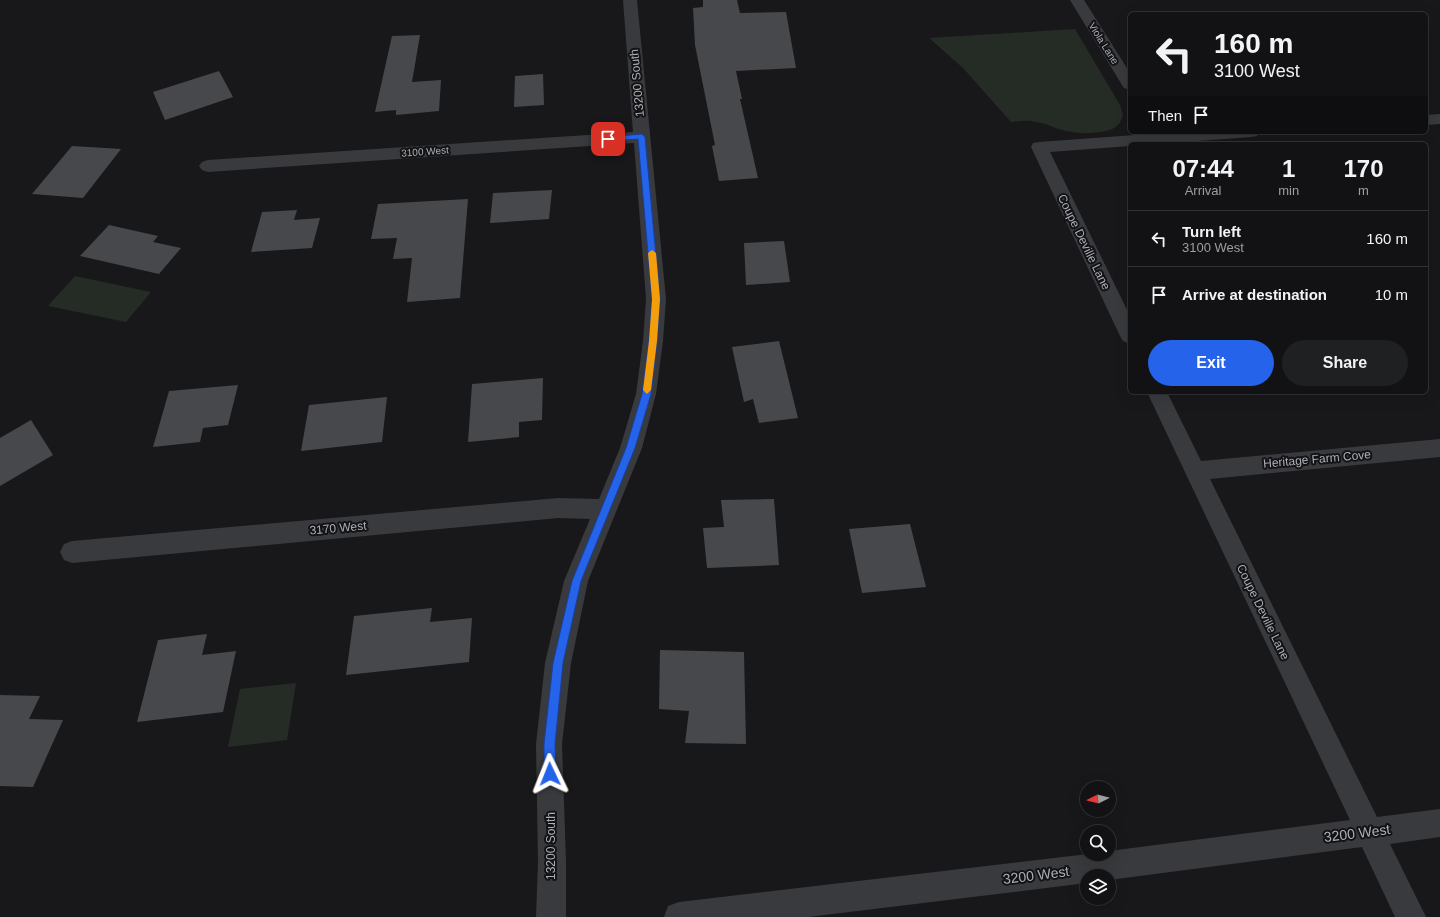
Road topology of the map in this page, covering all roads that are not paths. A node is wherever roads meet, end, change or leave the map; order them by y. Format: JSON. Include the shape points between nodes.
{"nodes":[{"id":1,"x":630,"y":0,"type":"edge"},
{"id":2,"x":1077,"y":0,"type":"edge"},
{"id":3,"x":1128,"y":82,"type":"edge"},
{"id":4,"x":1440,"y":119,"type":"edge"},
{"id":5,"x":1428,"y":120,"type":"edge"},
{"id":6,"x":1191,"y":134,"type":"edge"},
{"id":7,"x":1161,"y":135,"type":"edge"},
{"id":8,"x":642,"y":137,"type":"junction"},
{"id":9,"x":208,"y":166,"type":"dead end"},
{"id":10,"x":1128,"y":332,"type":"edge"},
{"id":11,"x":1158,"y":394,"type":"edge"},
{"id":12,"x":1440,"y":448,"type":"edge"},
{"id":13,"x":1195,"y":471,"type":"junction"},
{"id":14,"x":605,"y":509,"type":"junction"},
{"id":15,"x":72,"y":552,"type":"dead end"},
{"id":16,"x":1440,"y":823,"type":"edge"},
{"id":17,"x":1369,"y":832,"type":"junction"},
{"id":18,"x":551,"y":917,"type":"edge"},
{"id":19,"x":679,"y":917,"type":"edge"},
{"id":20,"x":1411,"y":917,"type":"edge"}],
"edges":[{"from":1,"to":8,"type":"street","name":"13200 South"},
{"from":2,"to":3,"type":"street","name":"Viola Lane"},
{"from":4,"to":5,"type":"street"},
{"from":6,"to":7,"type":"street"},
{"from":7,"to":10,"type":"street","name":"Coupe Deville Lane","via":[[1039,147]]},
{"from":8,"to":9,"type":"street","name":"3100 West"},
{"from":8,"to":14,"type":"street","name":"13200 South","via":[[656,299],[653,341],[646,394],[631,448]]},
{"from":11,"to":13,"type":"street","name":"Coupe Deville Lane"},
{"from":12,"to":13,"type":"street","name":"Heritage Farm Cove"},
{"from":13,"to":17,"type":"street","name":"Coupe Deville Lane"},
{"from":14,"to":15,"type":"street","name":"3170 West","via":[[558,508]]},
{"from":14,"to":18,"type":"street","name":"13200 South","via":[[576,581],[558,663],[549,744]]},
{"from":16,"to":17,"type":"street","name":"3200 West"},
{"from":17,"to":19,"type":"street","name":"3200 West","via":[[984,882]]},
{"from":17,"to":20,"type":"street","name":"Coupe Deville Lane"}]}
